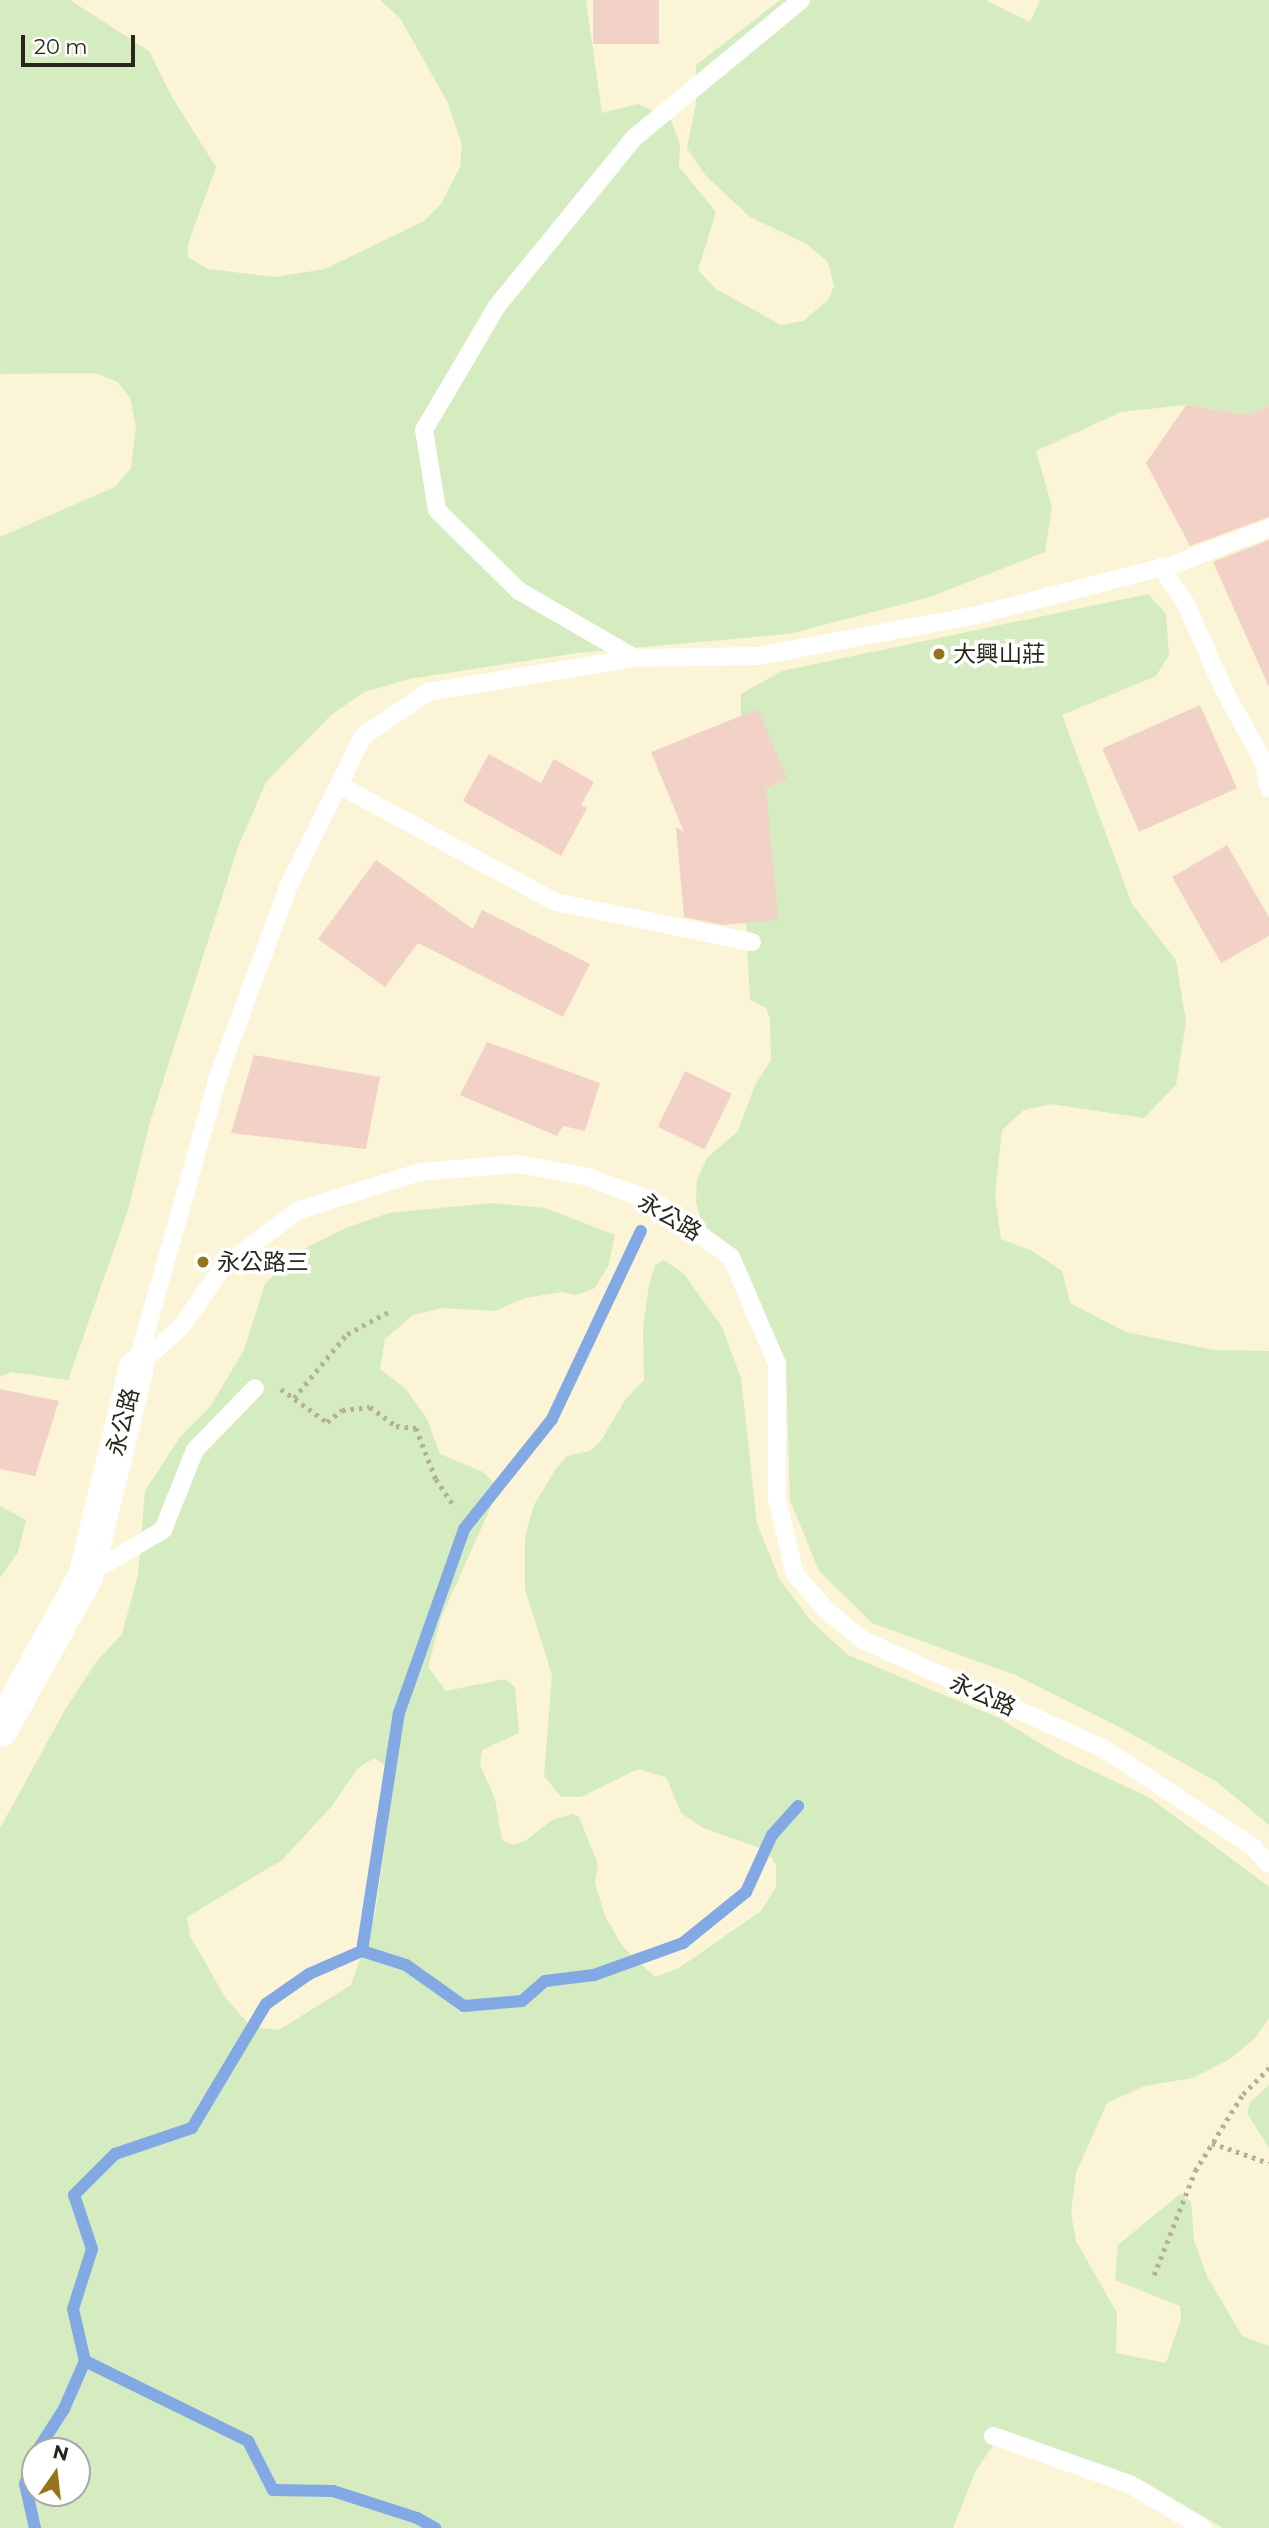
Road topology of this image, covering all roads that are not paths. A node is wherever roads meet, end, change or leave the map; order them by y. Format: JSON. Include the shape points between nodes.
{"nodes":[{"id":1,"x":801,"y":0,"type":"edge"},
{"id":2,"x":1269,"y":528,"type":"edge"},
{"id":3,"x":1161,"y":567,"type":"junction"},
{"id":4,"x":635,"y":658,"type":"junction"},
{"id":5,"x":339,"y":785,"type":"junction"},
{"id":6,"x":1269,"y":788,"type":"edge"},
{"id":7,"x":752,"y":942,"type":"dead end"},
{"id":8,"x":136,"y":1367,"type":"junction"},
{"id":9,"x":255,"y":1388,"type":"road end"},
{"id":10,"x":85,"y":1576,"type":"junction"},
{"id":11,"x":0,"y":1729,"type":"edge"},
{"id":12,"x":1269,"y":1864,"type":"edge"},
{"id":13,"x":993,"y":2436,"type":"dead end"},
{"id":14,"x":1203,"y":2528,"type":"edge"}],
"edges":[{"from":1,"to":4,"type":"lane","via":[[635,137],[497,306],[424,430],[436,510],[519,592]]},
{"from":2,"to":3,"type":"lane"},
{"from":3,"to":4,"type":"lane","via":[[977,615],[758,656]]},
{"from":3,"to":6,"type":"lane","via":[[1186,604],[1224,690],[1263,761]]},
{"from":4,"to":5,"type":"lane","via":[[428,692],[363,736]]},
{"from":5,"to":7,"type":"lane","via":[[555,902]]},
{"from":5,"to":8,"type":"lane","via":[[289,885],[219,1074]]},
{"from":8,"to":10,"type":"street","name":"永公路"},
{"from":8,"to":12,"type":"lane","name":"永公路","via":[[181,1327],[223,1267],[299,1210],[371,1187],[420,1172],[518,1164],[588,1177],[655,1202],[731,1257],[772,1352],[777,1364],[777,1499],[795,1574],[826,1610],[863,1640],[1104,1749],[1253,1847]]},
{"from":9,"to":10,"type":"lane","via":[[195,1450],[163,1530]]},
{"from":10,"to":11,"type":"street","name":"永公路"},
{"from":13,"to":14,"type":"lane","via":[[1129,2484]]}]}
